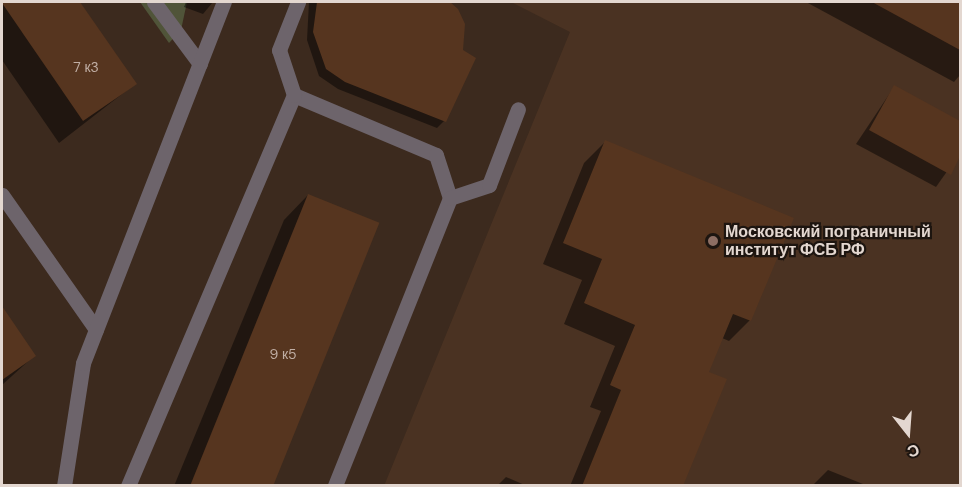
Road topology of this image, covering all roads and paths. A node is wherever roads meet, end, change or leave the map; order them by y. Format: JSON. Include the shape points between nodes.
{"nodes":[{"id":1,"x":154,"y":2,"type":"edge"},
{"id":2,"x":224,"y":2,"type":"edge"},
{"id":3,"x":298,"y":2,"type":"edge"},
{"id":4,"x":200,"y":64,"type":"junction"},
{"id":5,"x":294,"y":95,"type":"junction"},
{"id":6,"x":518,"y":109,"type":"dead end"},
{"id":7,"x":2,"y":195,"type":"edge"},
{"id":8,"x":450,"y":198,"type":"junction"},
{"id":9,"x":96,"y":329,"type":"junction"},
{"id":10,"x":64,"y":486,"type":"edge"},
{"id":11,"x":128,"y":486,"type":"edge"},
{"id":12,"x":335,"y":486,"type":"edge"}],
"edges":[{"from":1,"to":4,"type":"lane"},
{"from":2,"to":4,"type":"lane"},
{"from":3,"to":5,"type":"lane","via":[[279,50]]},
{"from":4,"to":9,"type":"lane"},
{"from":5,"to":8,"type":"lane","via":[[436,155]]},
{"from":5,"to":11,"type":"lane"},
{"from":6,"to":8,"type":"lane","via":[[489,185]]},
{"from":7,"to":9,"type":"lane"},
{"from":8,"to":12,"type":"lane"},
{"from":9,"to":10,"type":"lane","via":[[82,363]]}]}
